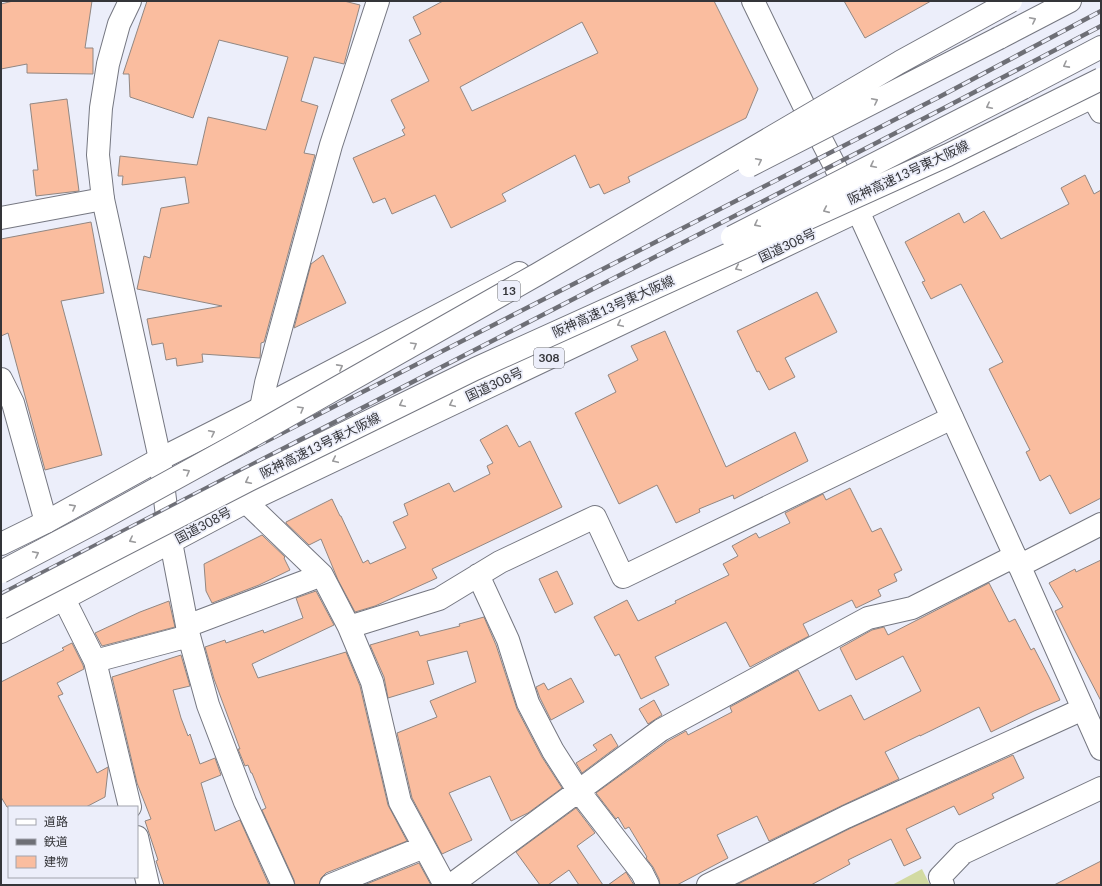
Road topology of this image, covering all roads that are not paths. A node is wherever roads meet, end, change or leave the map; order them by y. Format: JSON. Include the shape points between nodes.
{"nodes":[{"id":1,"x":130,"y":1,"type":"edge"},
{"id":2,"x":378,"y":1,"type":"edge"},
{"id":3,"x":754,"y":1,"type":"edge"},
{"id":4,"x":988,"y":1,"type":"edge"},
{"id":5,"x":1011,"y":1,"type":"edge"},
{"id":6,"x":1070,"y":1,"type":"edge"},
{"id":7,"x":1101,"y":47,"type":"edge"},
{"id":8,"x":1099,"y":96,"type":"edge"},
{"id":9,"x":805,"y":108,"type":"junction"},
{"id":10,"x":103,"y":199,"type":"junction"},
{"id":11,"x":858,"y":211,"type":"junction"},
{"id":12,"x":1,"y":218,"type":"edge"},
{"id":13,"x":538,"y":274,"type":"junction"},
{"id":14,"x":475,"y":369,"type":"junction"},
{"id":15,"x":1,"y":379,"type":"edge"},
{"id":16,"x":261,"y":408,"type":"junction"},
{"id":17,"x":8,"y":411,"type":"edge"},
{"id":18,"x":952,"y":418,"type":"junction"},
{"id":19,"x":160,"y":459,"type":"junction"},
{"id":20,"x":246,"y":502,"type":"junction"},
{"id":21,"x":46,"y":522,"type":"junction"},
{"id":22,"x":1101,"y":524,"type":"edge"},
{"id":23,"x":171,"y":542,"type":"junction"},
{"id":24,"x":1,"y":544,"type":"edge"},
{"id":25,"x":1017,"y":561,"type":"junction"},
{"id":26,"x":1,"y":572,"type":"edge"},
{"id":27,"x":478,"y":575,"type":"junction"},
{"id":28,"x":322,"y":576,"type":"junction"},
{"id":29,"x":64,"y":599,"type":"junction"},
{"id":30,"x":1,"y":608,"type":"edge"},
{"id":31,"x":349,"y":627,"type":"junction"},
{"id":32,"x":188,"y":631,"type":"junction"},
{"id":33,"x":1,"y":632,"type":"edge"},
{"id":34,"x":96,"y":661,"type":"junction"},
{"id":35,"x":1083,"y":709,"type":"junction"},
{"id":36,"x":1098,"y":737,"type":"edge"},
{"id":37,"x":1101,"y":788,"type":"edge"},
{"id":38,"x":578,"y":790,"type":"junction"},
{"id":39,"x":130,"y":806,"type":"edge"},
{"id":40,"x":138,"y":841,"type":"edge"},
{"id":41,"x":424,"y":847,"type":"junction"},
{"id":42,"x":148,"y":885,"type":"edge"},
{"id":43,"x":283,"y":885,"type":"edge"},
{"id":44,"x":331,"y":885,"type":"edge"},
{"id":45,"x":445,"y":885,"type":"edge"},
{"id":46,"x":451,"y":885,"type":"edge"},
{"id":47,"x":648,"y":885,"type":"edge"},
{"id":48,"x":708,"y":885,"type":"edge"},
{"id":49,"x":943,"y":885,"type":"edge"}],
"edges":[{"from":1,"to":10,"type":"main road","via":[[108,64],[101,108],[98,155]]},
{"from":2,"to":16,"type":"main road","via":[[331,145]]},
{"from":3,"to":9,"type":"main road"},
{"from":4,"to":9,"type":"main road","via":[[854,77]]},
{"from":5,"to":13,"type":"main road","number":"13","bridge":true,"via":[[900,62]]},
{"from":13,"to":6,"type":"main road","one_way":true,"bridge":true},
{"from":7,"to":14,"type":"main road","one_way":true,"bridge":true},
{"from":8,"to":11,"type":"main road","name":"国道308号","number":"308"},
{"from":8,"to":14,"type":"main road","name":"阪神高速13号東大阪線","one_way":true,"bridge":true,"via":[[948,155]]},
{"from":9,"to":11,"type":"main road"},
{"from":16,"to":9,"type":"main road","one_way":true,"via":[[559,252]]},
{"from":10,"to":12,"type":"main road"},
{"from":10,"to":19,"type":"main road"},
{"from":11,"to":18,"type":"main road"},
{"from":11,"to":20,"type":"main road","name":"国道308号","number":"308","one_way":true},
{"from":26,"to":13,"type":"main road","number":"13","one_way":true,"bridge":true,"via":[[229,449]]},
{"from":14,"to":30,"type":"main road","name":"阪神高速13号東大阪線","one_way":true,"bridge":true,"via":[[249,480]]},
{"from":15,"to":17,"type":"main road","via":[[13,403]]},
{"from":19,"to":16,"type":"main road","one_way":true},
{"from":17,"to":21,"type":"main road"},
{"from":18,"to":25,"type":"main road"},
{"from":18,"to":27,"type":"main road","via":[[623,577],[595,517]]},
{"from":21,"to":19,"type":"main road","one_way":true},
{"from":19,"to":23,"type":"main road"},
{"from":20,"to":23,"type":"main road","name":"国道308号","number":"308"},
{"from":20,"to":28,"type":"main road"},
{"from":21,"to":24,"type":"main road"},
{"from":22,"to":25,"type":"main road"},
{"from":23,"to":29,"type":"main road","name":"国道308号","number":"308"},
{"from":23,"to":32,"type":"main road"},
{"from":25,"to":35,"type":"main road"},
{"from":25,"to":38,"type":"main road","via":[[912,608],[868,618],[661,730]]},
{"from":27,"to":31,"type":"main road","via":[[439,599]]},
{"from":27,"to":38,"type":"main road","via":[[508,640],[528,703],[553,751]]},
{"from":28,"to":31,"type":"main road"},
{"from":28,"to":32,"type":"main road"},
{"from":29,"to":33,"type":"main road","name":"国道308号","number":"308"},
{"from":29,"to":34,"type":"main road"},
{"from":31,"to":41,"type":"main road","via":[[372,682],[400,802]]},
{"from":32,"to":34,"type":"main road"},
{"from":32,"to":43,"type":"main road","via":[[208,706],[245,802]]},
{"from":34,"to":39,"type":"main road"},
{"from":35,"to":36,"type":"main road"},
{"from":35,"to":48,"type":"main road","via":[[846,817]]},
{"from":37,"to":49,"type":"main road","via":[[963,853],[940,878]]},
{"from":38,"to":46,"type":"main road"},
{"from":38,"to":47,"type":"main road","via":[[642,873]]},
{"from":40,"to":42,"type":"main road"},
{"from":41,"to":44,"type":"main road"},
{"from":41,"to":45,"type":"main road"}]}
